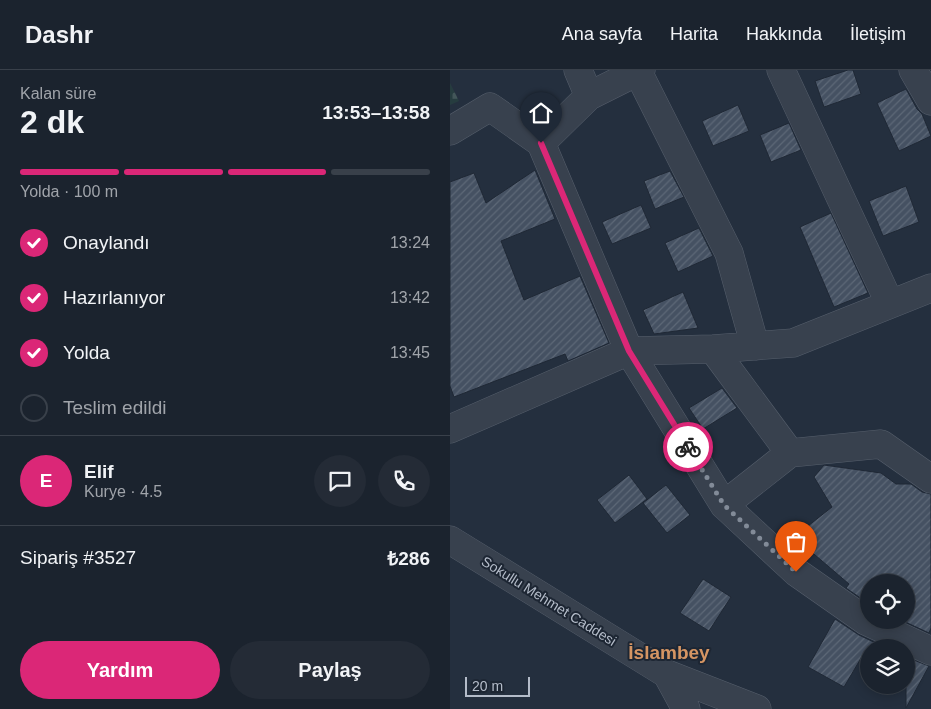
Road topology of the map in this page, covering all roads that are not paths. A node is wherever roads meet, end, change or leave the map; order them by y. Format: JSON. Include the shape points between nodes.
{"nodes":[{"id":1,"x":578,"y":70,"type":"edge"},
{"id":2,"x":781,"y":70,"type":"edge"},
{"id":3,"x":913,"y":70,"type":"edge"},
{"id":4,"x":640,"y":71,"type":"edge"},
{"id":5,"x":589,"y":96,"type":"junction"},
{"id":6,"x":931,"y":101,"type":"edge"},
{"id":7,"x":450,"y":131,"type":"edge"},
{"id":8,"x":541,"y":143,"type":"junction"},
{"id":9,"x":931,"y":288,"type":"edge"},
{"id":10,"x":890,"y":304,"type":"junction"},
{"id":11,"x":754,"y":346,"type":"junction"},
{"id":12,"x":714,"y":350,"type":"junction"},
{"id":13,"x":629,"y":351,"type":"junction"},
{"id":14,"x":450,"y":428,"type":"edge"},
{"id":15,"x":790,"y":453,"type":"junction"},
{"id":16,"x":931,"y":479,"type":"edge"},
{"id":17,"x":724,"y":505,"type":"junction"},
{"id":18,"x":450,"y":540,"type":"edge"},
{"id":19,"x":931,"y":651,"type":"edge"},
{"id":20,"x":667,"y":674,"type":"junction"},
{"id":21,"x":686,"y":709,"type":"edge"},
{"id":22,"x":757,"y":709,"type":"edge"}],
"edges":[{"from":1,"to":5,"type":"street"},
{"from":2,"to":10,"type":"street"},
{"from":3,"to":6,"type":"street"},
{"from":4,"to":5,"type":"street"},
{"from":4,"to":11,"type":"street","via":[[729,253]]},
{"from":5,"to":8,"type":"street"},
{"from":7,"to":8,"type":"street","via":[[490,107]]},
{"from":8,"to":13,"type":"street"},
{"from":9,"to":10,"type":"street"},
{"from":10,"to":11,"type":"street","via":[[793,343]]},
{"from":11,"to":12,"type":"street"},
{"from":12,"to":13,"type":"street"},
{"from":12,"to":15,"type":"street"},
{"from":13,"to":14,"type":"street"},
{"from":13,"to":17,"type":"street"},
{"from":15,"to":16,"type":"street","via":[[881,444]]},
{"from":15,"to":17,"type":"street"},
{"from":17,"to":19,"type":"street","via":[[796,572],[866,622]]},
{"from":18,"to":20,"type":"street","name":"Sokullu Mehmet Caddesi"},
{"from":20,"to":21,"type":"street"},
{"from":20,"to":22,"type":"street","name":"Sokullu Mehmet Caddesi"}]}
